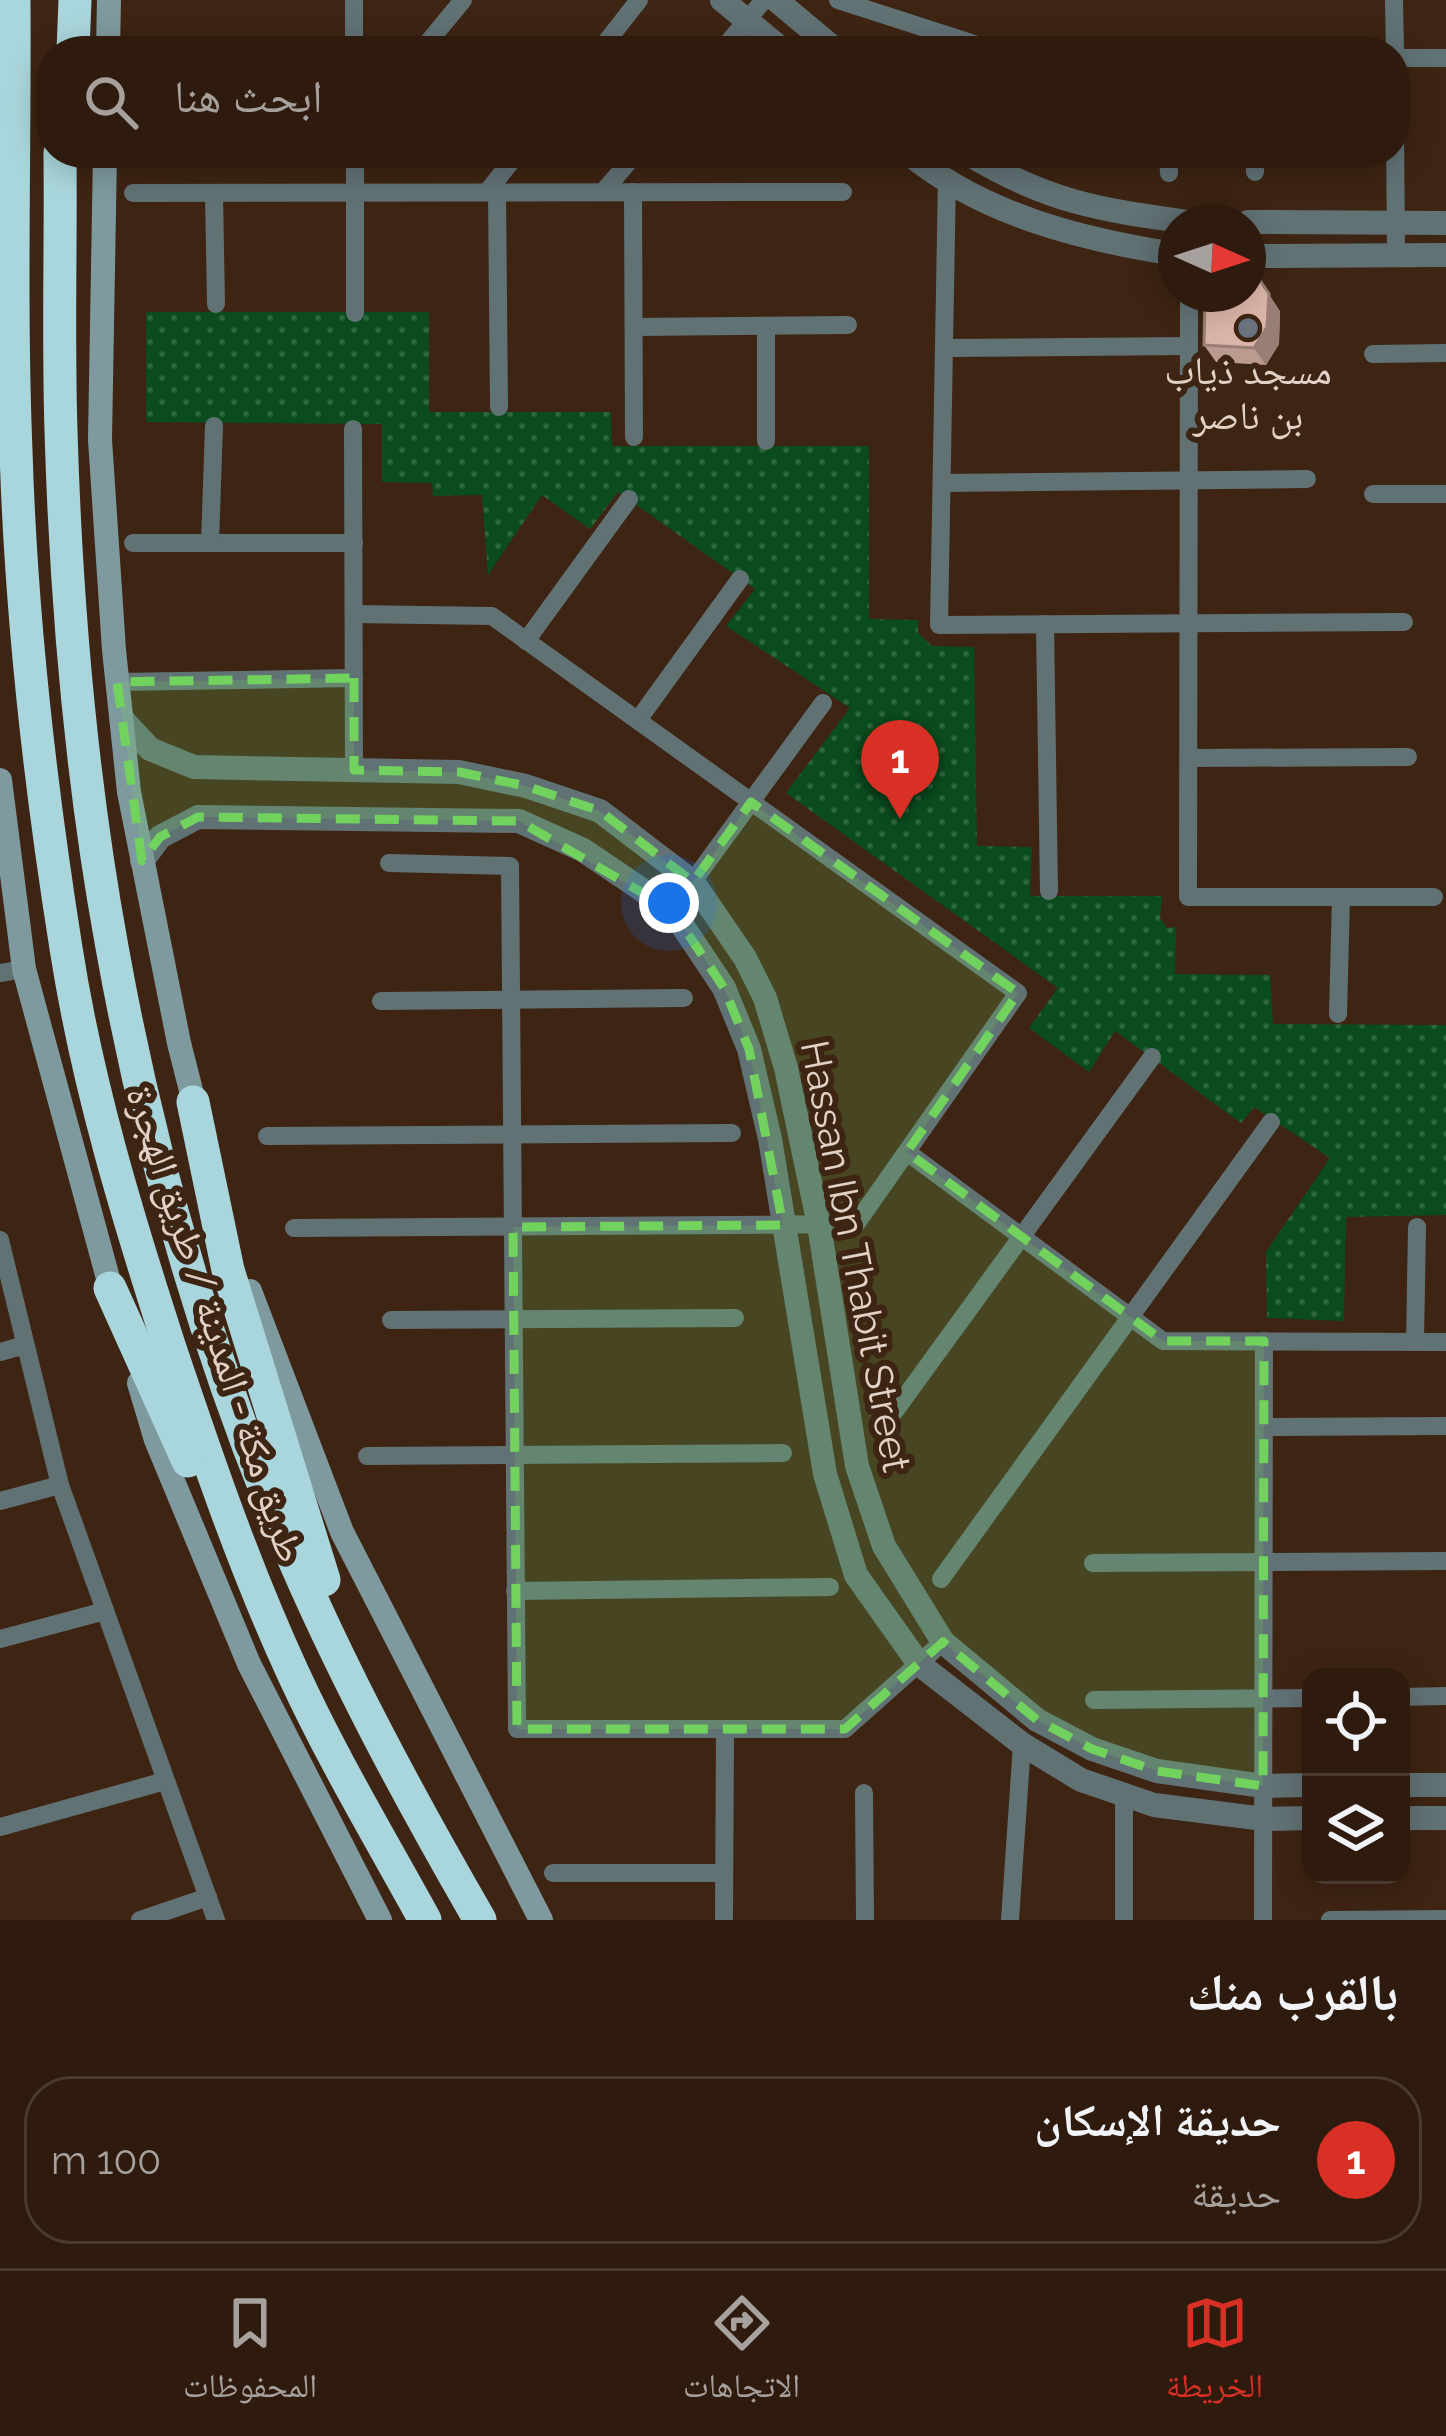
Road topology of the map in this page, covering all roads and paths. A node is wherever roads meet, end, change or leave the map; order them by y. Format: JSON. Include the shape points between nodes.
{"nodes":[{"id":1,"x":14,"y":0,"type":"edge"},
{"id":2,"x":57,"y":0,"type":"edge"},
{"id":3,"x":75,"y":0,"type":"edge"},
{"id":4,"x":110,"y":0,"type":"edge"},
{"id":5,"x":354,"y":0,"type":"edge"},
{"id":6,"x":463,"y":0,"type":"edge"},
{"id":7,"x":639,"y":0,"type":"edge"},
{"id":8,"x":722,"y":0,"type":"edge"},
{"id":9,"x":764,"y":0,"type":"edge"},
{"id":10,"x":776,"y":0,"type":"edge"},
{"id":11,"x":838,"y":0,"type":"edge"},
{"id":12,"x":1394,"y":0,"type":"edge"},
{"id":13,"x":0,"y":20,"type":"edge"},
{"id":14,"x":747,"y":20,"type":"junction"},
{"id":15,"x":58,"y":36,"type":"edge"},
{"id":16,"x":74,"y":36,"type":"edge"},
{"id":17,"x":109,"y":36,"type":"edge"},
{"id":18,"x":354,"y":36,"type":"edge"},
{"id":19,"x":433,"y":36,"type":"edge"},
{"id":20,"x":611,"y":36,"type":"edge"},
{"id":21,"x":734,"y":36,"type":"edge"},
{"id":22,"x":766,"y":36,"type":"edge"},
{"id":23,"x":819,"y":36,"type":"edge"},
{"id":24,"x":950,"y":36,"type":"edge"},
{"id":25,"x":1395,"y":36,"type":"edge"},
{"id":26,"x":1410,"y":55,"type":"edge"},
{"id":27,"x":1446,"y":58,"type":"edge"},
{"id":28,"x":63,"y":168,"type":"edge"},
{"id":29,"x":105,"y":168,"type":"edge"},
{"id":30,"x":355,"y":168,"type":"edge"},
{"id":31,"x":508,"y":168,"type":"edge"},
{"id":32,"x":623,"y":168,"type":"edge"},
{"id":33,"x":931,"y":168,"type":"edge"},
{"id":34,"x":991,"y":168,"type":"edge"},
{"id":35,"x":1395,"y":168,"type":"edge"},
{"id":36,"x":947,"y":178,"type":"junction"},
{"id":37,"x":355,"y":192,"type":"junction"},
{"id":38,"x":492,"y":192,"type":"junction"},
{"id":39,"x":603,"y":192,"type":"junction"},
{"id":40,"x":633,"y":192,"type":"junction"},
{"id":41,"x":843,"y":192,"type":"dead end"},
{"id":42,"x":133,"y":193,"type":"dead end"},
{"id":43,"x":214,"y":193,"type":"junction"},
{"id":44,"x":16,"y":195,"type":"junction"},
{"id":45,"x":1158,"y":218,"type":"edge"},
{"id":46,"x":1266,"y":222,"type":"edge"},
{"id":47,"x":1396,"y":223,"type":"junction"},
{"id":48,"x":1446,"y":223,"type":"edge"},
{"id":49,"x":1158,"y":251,"type":"edge"},
{"id":50,"x":1446,"y":255,"type":"edge"},
{"id":51,"x":1266,"y":256,"type":"edge"},
{"id":52,"x":1396,"y":256,"type":"junction"},
{"id":53,"x":216,"y":304,"type":"dead end"},
{"id":54,"x":1189,"y":312,"type":"edge"},
{"id":55,"x":355,"y":313,"type":"dead end"},
{"id":56,"x":848,"y":325,"type":"dead end"},
{"id":57,"x":766,"y":326,"type":"junction"},
{"id":58,"x":634,"y":327,"type":"junction"},
{"id":59,"x":1189,"y":346,"type":"junction"},
{"id":60,"x":944,"y":348,"type":"junction"},
{"id":61,"x":1446,"y":353,"type":"edge"},
{"id":62,"x":1373,"y":354,"type":"dead end"},
{"id":63,"x":499,"y":407,"type":"dead end"},
{"id":64,"x":214,"y":426,"type":"dead end"},
{"id":65,"x":353,"y":429,"type":"dead end"},
{"id":66,"x":634,"y":436,"type":"dead end"},
{"id":67,"x":766,"y":441,"type":"dead end"},
{"id":68,"x":1306,"y":479,"type":"dead end"},
{"id":69,"x":1189,"y":480,"type":"junction"},
{"id":70,"x":942,"y":483,"type":"junction"},
{"id":71,"x":1373,"y":494,"type":"dead end"},
{"id":72,"x":1446,"y":494,"type":"edge"},
{"id":73,"x":629,"y":499,"type":"dead end"},
{"id":74,"x":133,"y":543,"type":"dead end"},
{"id":75,"x":211,"y":543,"type":"junction"},
{"id":76,"x":354,"y":543,"type":"junction"},
{"id":77,"x":740,"y":579,"type":"dead end"},
{"id":78,"x":354,"y":614,"type":"junction"},
{"id":79,"x":1404,"y":622,"type":"dead end"},
{"id":80,"x":1189,"y":623,"type":"junction"},
{"id":81,"x":1045,"y":624,"type":"junction"},
{"id":82,"x":526,"y":641,"type":"junction"},
{"id":83,"x":354,"y":678,"type":"junction"},
{"id":84,"x":117,"y":682,"type":"junction"},
{"id":85,"x":823,"y":703,"type":"dead end"},
{"id":86,"x":121,"y":718,"type":"junction"},
{"id":87,"x":638,"y":720,"type":"junction"},
{"id":88,"x":1408,"y":757,"type":"dead end"},
{"id":89,"x":1189,"y":758,"type":"junction"},
{"id":90,"x":354,"y":770,"type":"junction"},
{"id":91,"x":0,"y":780,"type":"edge"},
{"id":92,"x":751,"y":802,"type":"junction"},
{"id":93,"x":2,"y":826,"type":"edge"},
{"id":94,"x":142,"y":861,"type":"junction"},
{"id":95,"x":389,"y":863,"type":"dead end"},
{"id":96,"x":694,"y":882,"type":"junction"},
{"id":97,"x":1049,"y":891,"type":"dead end"},
{"id":98,"x":1341,"y":897,"type":"junction"},
{"id":99,"x":1434,"y":897,"type":"dead end"},
{"id":100,"x":672,"y":910,"type":"junction"},
{"id":101,"x":12,"y":971,"type":"edge"},
{"id":102,"x":684,"y":998,"type":"dead end"},
{"id":103,"x":511,"y":1000,"type":"junction"},
{"id":104,"x":381,"y":1001,"type":"dead end"},
{"id":105,"x":1339,"y":1015,"type":"dead end"},
{"id":106,"x":1152,"y":1057,"type":"dead end"},
{"id":107,"x":194,"y":1102,"type":"junction"},
{"id":108,"x":1271,"y":1121,"type":"dead end"},
{"id":109,"x":732,"y":1132,"type":"dead end"},
{"id":110,"x":512,"y":1134,"type":"junction"},
{"id":111,"x":267,"y":1136,"type":"dead end"},
{"id":112,"x":907,"y":1152,"type":"junction"},
{"id":113,"x":783,"y":1225,"type":"junction"},
{"id":114,"x":819,"y":1225,"type":"junction"},
{"id":115,"x":513,"y":1227,"type":"junction"},
{"id":116,"x":1417,"y":1227,"type":"dead end"},
{"id":117,"x":294,"y":1228,"type":"dead end"},
{"id":118,"x":1021,"y":1236,"type":"junction"},
{"id":119,"x":0,"y":1240,"type":"edge"},
{"id":120,"x":110,"y":1288,"type":"junction"},
{"id":121,"x":1130,"y":1317,"type":"junction"},
{"id":122,"x":735,"y":1318,"type":"dead end"},
{"id":123,"x":391,"y":1320,"type":"dead end"},
{"id":124,"x":514,"y":1320,"type":"junction"},
{"id":125,"x":1264,"y":1341,"type":"junction"},
{"id":126,"x":1415,"y":1342,"type":"junction"},
{"id":127,"x":1446,"y":1342,"type":"edge"},
{"id":128,"x":26,"y":1345,"type":"junction"},
{"id":129,"x":0,"y":1352,"type":"edge"},
{"id":130,"x":892,"y":1415,"type":"dead end"},
{"id":131,"x":1446,"y":1426,"type":"edge"},
{"id":132,"x":1264,"y":1427,"type":"junction"},
{"id":133,"x":783,"y":1454,"type":"dead end"},
{"id":134,"x":514,"y":1455,"type":"junction"},
{"id":135,"x":367,"y":1456,"type":"dead end"},
{"id":136,"x":60,"y":1485,"type":"junction"},
{"id":137,"x":0,"y":1501,"type":"edge"},
{"id":138,"x":1446,"y":1561,"type":"edge"},
{"id":139,"x":1264,"y":1562,"type":"junction"},
{"id":140,"x":1093,"y":1563,"type":"dead end"},
{"id":141,"x":941,"y":1579,"type":"dead end"},
{"id":142,"x":830,"y":1587,"type":"dead end"},
{"id":143,"x":515,"y":1591,"type":"junction"},
{"id":144,"x":105,"y":1610,"type":"junction"},
{"id":145,"x":270,"y":1621,"type":"junction"},
{"id":146,"x":0,"y":1639,"type":"edge"},
{"id":147,"x":943,"y":1642,"type":"junction"},
{"id":148,"x":919,"y":1664,"type":"junction"},
{"id":149,"x":1446,"y":1696,"type":"edge"},
{"id":150,"x":1410,"y":1697,"type":"edge"},
{"id":151,"x":1263,"y":1698,"type":"junction"},
{"id":152,"x":1302,"y":1698,"type":"edge"},
{"id":153,"x":1094,"y":1700,"type":"dead end"},
{"id":154,"x":725,"y":1729,"type":"junction"},
{"id":155,"x":1022,"y":1744,"type":"junction"},
{"id":156,"x":384,"y":1745,"type":"junction"},
{"id":157,"x":165,"y":1781,"type":"junction"},
{"id":158,"x":1302,"y":1785,"type":"edge"},
{"id":159,"x":1410,"y":1785,"type":"edge"},
{"id":160,"x":1446,"y":1785,"type":"edge"},
{"id":161,"x":1264,"y":1786,"type":"junction"},
{"id":162,"x":864,"y":1793,"type":"dead end"},
{"id":163,"x":1124,"y":1795,"type":"junction"},
{"id":164,"x":1410,"y":1818,"type":"edge"},
{"id":165,"x":1446,"y":1818,"type":"edge"},
{"id":166,"x":1264,"y":1819,"type":"junction"},
{"id":167,"x":1302,"y":1819,"type":"edge"},
{"id":168,"x":0,"y":1827,"type":"edge"},
{"id":169,"x":554,"y":1873,"type":"dead end"},
{"id":170,"x":724,"y":1873,"type":"junction"},
{"id":171,"x":208,"y":1897,"type":"junction"},
{"id":172,"x":1446,"y":1918,"type":"edge"},
{"id":173,"x":140,"y":1920,"type":"edge"},
{"id":174,"x":216,"y":1920,"type":"edge"},
{"id":175,"x":380,"y":1920,"type":"edge"},
{"id":176,"x":425,"y":1920,"type":"edge"},
{"id":177,"x":480,"y":1920,"type":"edge"},
{"id":178,"x":541,"y":1920,"type":"edge"},
{"id":179,"x":724,"y":1920,"type":"edge"},
{"id":180,"x":865,"y":1920,"type":"edge"},
{"id":181,"x":1010,"y":1920,"type":"edge"},
{"id":182,"x":1124,"y":1920,"type":"edge"},
{"id":183,"x":1264,"y":1920,"type":"edge"},
{"id":184,"x":1330,"y":1920,"type":"edge"}],
"edges":[{"from":1,"to":44,"type":"highway","name":"طريق مكة - المدينة / طريق الهجرة"},
{"from":2,"to":15,"type":"highway"},
{"from":3,"to":16,"type":"highway"},
{"from":4,"to":17,"type":"main road"},
{"from":5,"to":18,"type":"street"},
{"from":6,"to":19,"type":"street"},
{"from":7,"to":20,"type":"street"},
{"from":8,"to":14,"type":"street"},
{"from":9,"to":14,"type":"street"},
{"from":10,"to":23,"type":"street"},
{"from":11,"to":24,"type":"street"},
{"from":12,"to":25,"type":"street"},
{"from":13,"to":44,"type":"highway"},
{"from":14,"to":21,"type":"street"},
{"from":14,"to":22,"type":"street"},
{"from":26,"to":27,"type":"street"},
{"from":28,"to":156,"type":"highway","name":"طريق مكة - المدينة / طريق الهجرة","via":[[61,430],[72,620],[130,1037],[242,1424],[286,1540]]},
{"from":29,"to":84,"type":"main road","via":[[100,440]]},
{"from":30,"to":37,"type":"street"},
{"from":31,"to":38,"type":"street"},
{"from":32,"to":39,"type":"street"},
{"from":33,"to":36,"type":"street"},
{"from":34,"to":45,"type":"street","via":[[1094,209]]},
{"from":35,"to":47,"type":"street"},
{"from":36,"to":49,"type":"street","via":[[996,206],[1096,242]]},
{"from":36,"to":60,"type":"street"},
{"from":37,"to":38,"type":"street"},
{"from":37,"to":43,"type":"street"},
{"from":37,"to":55,"type":"street"},
{"from":38,"to":39,"type":"street"},
{"from":38,"to":63,"type":"street"},
{"from":39,"to":40,"type":"street"},
{"from":40,"to":41,"type":"street"},
{"from":40,"to":58,"type":"street"},
{"from":42,"to":43,"type":"street"},
{"from":43,"to":53,"type":"street"},
{"from":44,"to":145,"type":"highway","name":"طريق مكة - المدينة / طريق الهجرة","via":[[16,450],[66,950],[117,1183]]},
{"from":46,"to":47,"type":"street"},
{"from":47,"to":48,"type":"street"},
{"from":47,"to":52,"type":"street"},
{"from":50,"to":52,"type":"street"},
{"from":51,"to":52,"type":"street"},
{"from":54,"to":59,"type":"street"},
{"from":56,"to":57,"type":"street"},
{"from":57,"to":58,"type":"street"},
{"from":57,"to":67,"type":"street"},
{"from":58,"to":66,"type":"street"},
{"from":59,"to":60,"type":"street"},
{"from":59,"to":69,"type":"street"},
{"from":60,"to":70,"type":"street"},
{"from":61,"to":62,"type":"street"},
{"from":64,"to":75,"type":"street"},
{"from":65,"to":76,"type":"street"},
{"from":68,"to":69,"type":"street"},
{"from":69,"to":70,"type":"street"},
{"from":69,"to":80,"type":"street"},
{"from":70,"to":81,"type":"street","via":[[939,625]]},
{"from":71,"to":72,"type":"street"},
{"from":73,"to":82,"type":"street"},
{"from":74,"to":75,"type":"street"},
{"from":75,"to":76,"type":"street"},
{"from":76,"to":78,"type":"street"},
{"from":77,"to":87,"type":"street"},
{"from":78,"to":82,"type":"street","via":[[492,616]]},
{"from":78,"to":83,"type":"street"},
{"from":79,"to":80,"type":"street"},
{"from":80,"to":81,"type":"street"},
{"from":80,"to":89,"type":"street"},
{"from":81,"to":97,"type":"street"},
{"from":82,"to":87,"type":"street"},
{"from":83,"to":84,"type":"street"},
{"from":83,"to":90,"type":"street"},
{"from":84,"to":86,"type":"main road"},
{"from":85,"to":92,"type":"street"},
{"from":86,"to":90,"type":"street","name":"Hassan Ibn Thabit Street","via":[[150,749],[194,767]]},
{"from":86,"to":94,"type":"main road"},
{"from":87,"to":92,"type":"street"},
{"from":88,"to":89,"type":"street"},
{"from":89,"to":98,"type":"street","via":[[1189,897]]},
{"from":90,"to":96,"type":"street","name":"Hassan Ibn Thabit Street","via":[[459,772],[526,786],[600,812]]},
{"from":91,"to":93,"type":"main road"},
{"from":92,"to":96,"type":"street"},
{"from":92,"to":112,"type":"street","via":[[1018,993]]},
{"from":93,"to":101,"type":"main road"},
{"from":94,"to":100,"type":"street","name":"Hassan Ibn Thabit Street","via":[[160,837],[198,817],[519,821],[583,850]]},
{"from":94,"to":107,"type":"main road"},
{"from":95,"to":103,"type":"street","via":[[510,866]]},
{"from":96,"to":100,"type":"street"},
{"from":96,"to":114,"type":"street","name":"Hassan Ibn Thabit Street","via":[[765,998]]},
{"from":98,"to":99,"type":"street"},
{"from":98,"to":105,"type":"street"},
{"from":100,"to":113,"type":"street","name":"Hassan Ibn Thabit Street","via":[[724,988],[749,1049]]},
{"from":101,"to":120,"type":"main road"},
{"from":102,"to":103,"type":"street"},
{"from":103,"to":104,"type":"street"},
{"from":103,"to":110,"type":"street"},
{"from":106,"to":118,"type":"street"},
{"from":107,"to":156,"type":"highway","via":[[228,1270],[261,1382]]},
{"from":107,"to":178,"type":"main road","via":[[251,1294],[341,1532]]},
{"from":108,"to":121,"type":"street"},
{"from":109,"to":110,"type":"street"},
{"from":110,"to":111,"type":"street"},
{"from":110,"to":115,"type":"street"},
{"from":112,"to":114,"type":"street","via":[[856,1224]]},
{"from":112,"to":118,"type":"street"},
{"from":113,"to":114,"type":"street"},
{"from":113,"to":115,"type":"street"},
{"from":113,"to":148,"type":"street","name":"Hassan Ibn Thabit Street","via":[[825,1474],[856,1575]]},
{"from":114,"to":147,"type":"street","name":"Hassan Ibn Thabit Street","via":[[857,1466],[884,1546]]},
{"from":115,"to":117,"type":"street"},
{"from":115,"to":124,"type":"street"},
{"from":116,"to":126,"type":"street"},
{"from":118,"to":121,"type":"street"},
{"from":118,"to":130,"type":"street"},
{"from":119,"to":128,"type":"street"},
{"from":120,"to":145,"type":"highway"},
{"from":120,"to":175,"type":"main road","via":[[156,1440],[249,1664]]},
{"from":121,"to":125,"type":"street","via":[[1163,1341]]},
{"from":121,"to":141,"type":"street"},
{"from":122,"to":124,"type":"street"},
{"from":123,"to":124,"type":"street"},
{"from":124,"to":134,"type":"street"},
{"from":125,"to":126,"type":"street"},
{"from":125,"to":132,"type":"street"},
{"from":126,"to":127,"type":"street"},
{"from":128,"to":129,"type":"street"},
{"from":128,"to":136,"type":"street"},
{"from":131,"to":132,"type":"street"},
{"from":132,"to":139,"type":"street"},
{"from":133,"to":134,"type":"street"},
{"from":134,"to":135,"type":"street"},
{"from":134,"to":143,"type":"street"},
{"from":136,"to":137,"type":"street"},
{"from":136,"to":144,"type":"street"},
{"from":138,"to":139,"type":"street"},
{"from":139,"to":140,"type":"street"},
{"from":139,"to":151,"type":"street"},
{"from":142,"to":143,"type":"street"},
{"from":143,"to":154,"type":"street","via":[[517,1729]]},
{"from":144,"to":146,"type":"street"},
{"from":144,"to":157,"type":"street"},
{"from":145,"to":176,"type":"highway","name":"طريق مكة - المدينة / طريق الهجرة"},
{"from":147,"to":148,"type":"street"},
{"from":147,"to":161,"type":"street","name":"Hassan Ibn Thabit Street","via":[[1037,1720],[1092,1749],[1156,1771]]},
{"from":148,"to":154,"type":"street","via":[[845,1729]]},
{"from":148,"to":155,"type":"street","name":"Hassan Ibn Thabit Street"},
{"from":149,"to":150,"type":"street"},
{"from":151,"to":152,"type":"street"},
{"from":151,"to":153,"type":"street"},
{"from":151,"to":161,"type":"street"},
{"from":154,"to":170,"type":"street"},
{"from":155,"to":163,"type":"street","name":"Hassan Ibn Thabit Street"},
{"from":155,"to":181,"type":"street"},
{"from":156,"to":177,"type":"highway","name":"طريق مكة - المدينة / طريق الهجرة"},
{"from":157,"to":168,"type":"street"},
{"from":157,"to":171,"type":"street"},
{"from":158,"to":161,"type":"street","name":"Hassan Ibn Thabit Street"},
{"from":159,"to":160,"type":"street"},
{"from":161,"to":166,"type":"street"},
{"from":162,"to":180,"type":"street"},
{"from":163,"to":166,"type":"street","name":"Hassan Ibn Thabit Street"},
{"from":163,"to":182,"type":"street"},
{"from":164,"to":165,"type":"street"},
{"from":166,"to":167,"type":"street","name":"Hassan Ibn Thabit Street"},
{"from":166,"to":183,"type":"street"},
{"from":169,"to":170,"type":"street"},
{"from":170,"to":179,"type":"street"},
{"from":171,"to":173,"type":"street"},
{"from":171,"to":174,"type":"street"},
{"from":172,"to":184,"type":"street"}]}
